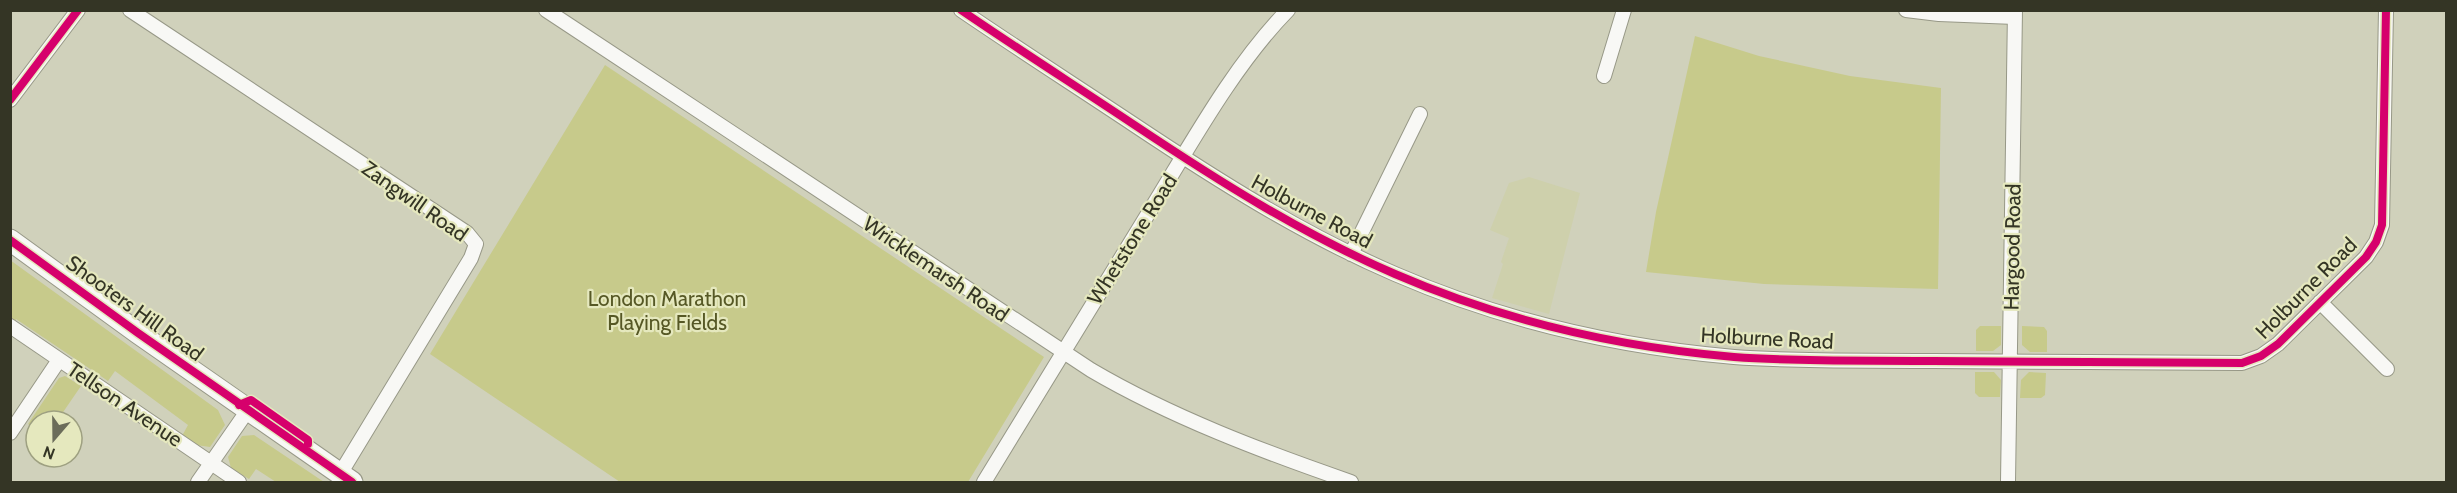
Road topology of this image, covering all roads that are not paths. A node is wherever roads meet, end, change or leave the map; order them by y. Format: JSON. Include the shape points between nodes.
{"nodes":[{"id":1,"x":78,"y":10,"type":"edge"},
{"id":2,"x":130,"y":10,"type":"edge"},
{"id":3,"x":546,"y":10,"type":"edge"},
{"id":4,"x":961,"y":10,"type":"edge"},
{"id":5,"x":1288,"y":10,"type":"edge"},
{"id":6,"x":1624,"y":10,"type":"edge"},
{"id":7,"x":1906,"y":10,"type":"edge"},
{"id":8,"x":2386,"y":10,"type":"edge"},
{"id":9,"x":2015,"y":14,"type":"edge"},
{"id":10,"x":1604,"y":76,"type":"dead end"},
{"id":11,"x":10,"y":100,"type":"edge"},
{"id":12,"x":1420,"y":114,"type":"dead end"},
{"id":13,"x":1183,"y":158,"type":"junction"},
{"id":14,"x":10,"y":240,"type":"edge"},
{"id":15,"x":1351,"y":254,"type":"junction"},
{"id":16,"x":2320,"y":302,"type":"junction"},
{"id":17,"x":10,"y":326,"type":"edge"},
{"id":18,"x":1063,"y":352,"type":"junction"},
{"id":19,"x":59,"y":360,"type":"junction"},
{"id":20,"x":2011,"y":362,"type":"junction"},
{"id":21,"x":2387,"y":369,"type":"dead end"},
{"id":22,"x":248,"y":410,"type":"junction"},
{"id":23,"x":10,"y":433,"type":"edge"},
{"id":24,"x":211,"y":463,"type":"junction"},
{"id":25,"x":346,"y":478,"type":"edge"},
{"id":26,"x":198,"y":483,"type":"edge"},
{"id":27,"x":239,"y":483,"type":"edge"},
{"id":28,"x":984,"y":483,"type":"edge"},
{"id":29,"x":1352,"y":483,"type":"edge"},
{"id":30,"x":2008,"y":483,"type":"edge"}],
"edges":[{"from":1,"to":11,"type":"street"},
{"from":2,"to":25,"type":"street","name":"Zangwill Road","via":[[467,233],[476,244]]},
{"from":3,"to":18,"type":"street","name":"Wricklemarsh Road"},
{"from":4,"to":13,"type":"street","name":"Holburne Road"},
{"from":5,"to":13,"type":"street","name":"Whetstone Road","via":[[1243,65]]},
{"from":6,"to":10,"type":"street"},
{"from":7,"to":9,"type":"street"},
{"from":8,"to":16,"type":"street","name":"Holburne Road","via":[[2382,225],[2366,257]]},
{"from":9,"to":20,"type":"street","name":"Hargood Road"},
{"from":12,"to":15,"type":"street"},
{"from":13,"to":15,"type":"street","name":"Holburne Road","via":[[1266,209]]},
{"from":13,"to":18,"type":"street","name":"Whetstone Road"},
{"from":14,"to":22,"type":"main road","name":"Shooters Hill Road"},
{"from":15,"to":20,"type":"street","name":"Holburne Road","via":[[1396,275],[1518,318],[1639,345],[1734,357]]},
{"from":16,"to":20,"type":"street","name":"Holburne Road","via":[[2278,344],[2260,357],[2242,363]]},
{"from":16,"to":21,"type":"street"},
{"from":17,"to":19,"type":"street","name":"Tellson Avenue"},
{"from":18,"to":28,"type":"street","name":"Whetstone Road"},
{"from":18,"to":29,"type":"street","name":"Wricklemarsh Road","via":[[1127,391],[1173,412]]},
{"from":19,"to":23,"type":"street"},
{"from":19,"to":24,"type":"street","name":"Tellson Avenue"},
{"from":20,"to":30,"type":"street","name":"Hargood Road"},
{"from":22,"to":24,"type":"street"},
{"from":22,"to":25,"type":"main road","name":"Shooters Hill Road"},
{"from":24,"to":26,"type":"street"},
{"from":24,"to":27,"type":"street","name":"Tellson Avenue"}]}
